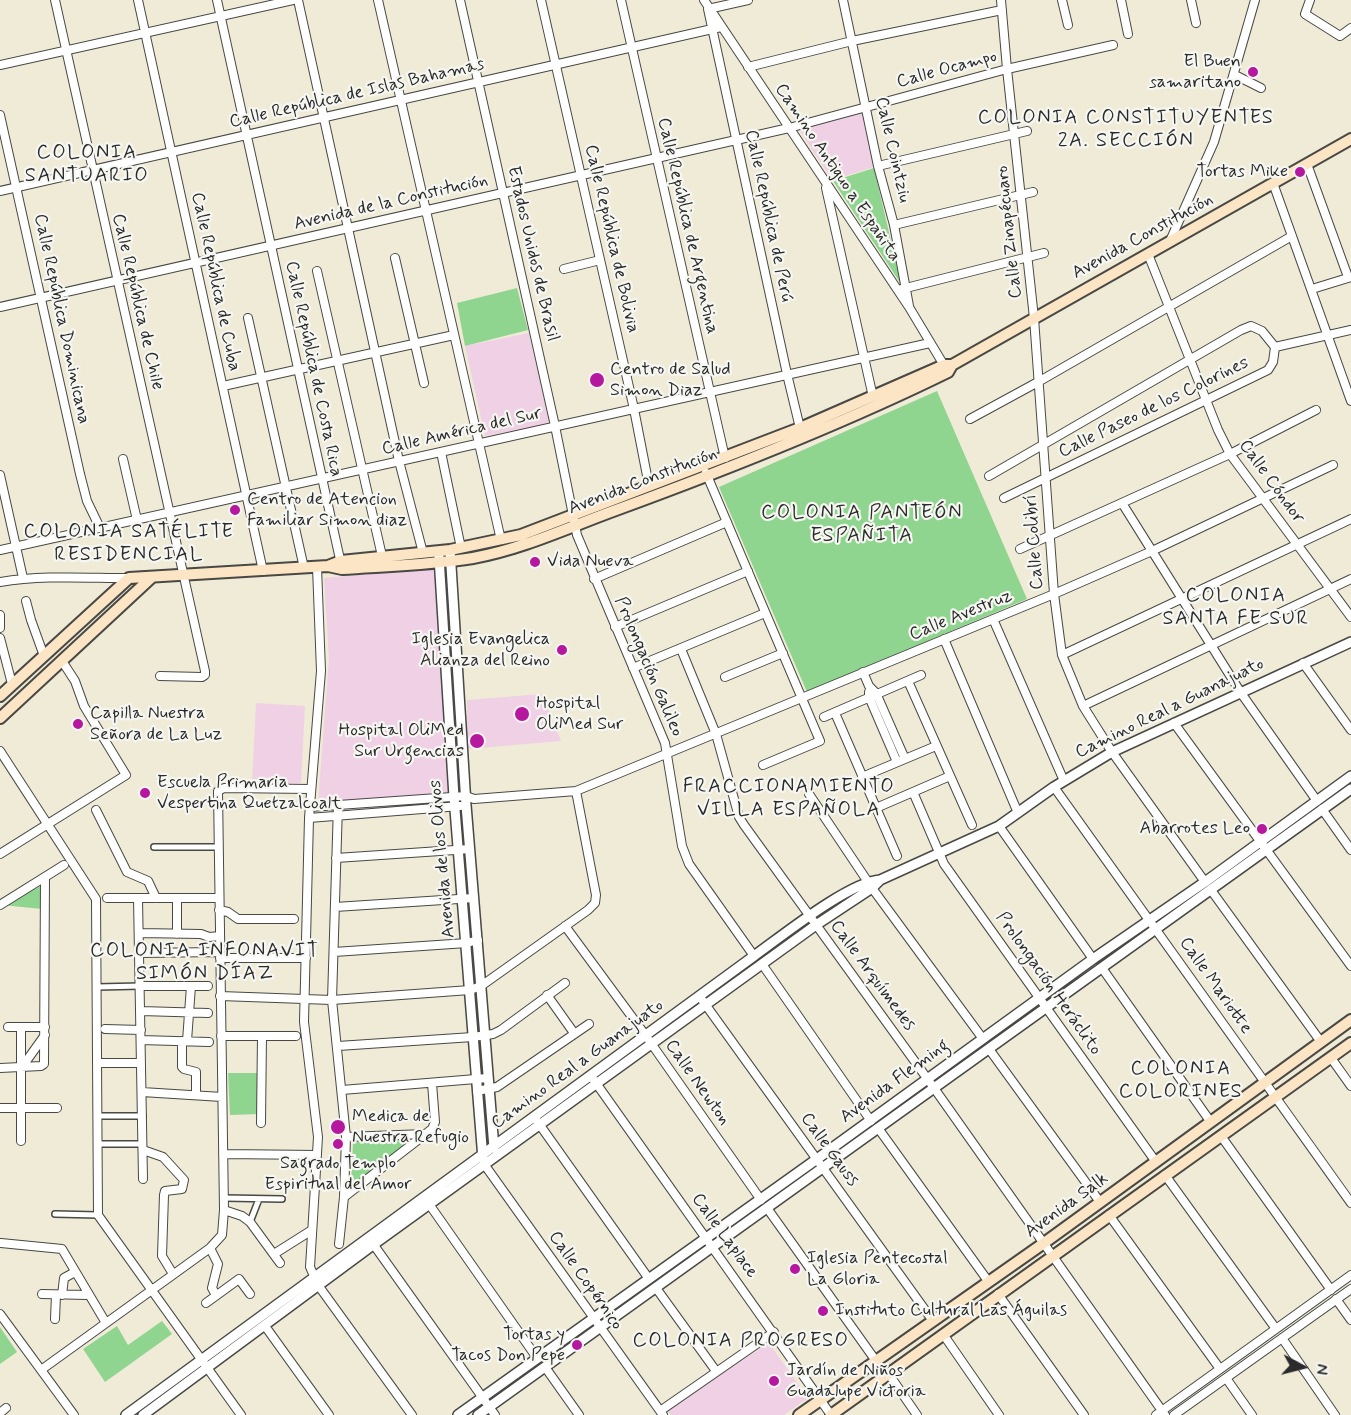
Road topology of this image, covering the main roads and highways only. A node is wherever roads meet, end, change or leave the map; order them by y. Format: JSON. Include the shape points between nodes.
{"nodes":[{"id":1,"x":1351,"y":140,"type":"edge"},
{"id":2,"x":948,"y":367,"type":"junction"},
{"id":3,"x":574,"y":520,"type":"junction"},
{"id":4,"x":445,"y":556,"type":"junction"},
{"id":5,"x":341,"y":565,"type":"junction"},
{"id":6,"x":152,"y":577,"type":"junction"},
{"id":7,"x":0,"y":696,"type":"edge"},
{"id":8,"x":0,"y":718,"type":"edge"},
{"id":9,"x":1351,"y":1020,"type":"edge"},
{"id":10,"x":1351,"y":1043,"type":"edge"},
{"id":11,"x":799,"y":1415,"type":"edge"},
{"id":12,"x":831,"y":1415,"type":"edge"}],
"edges":[{"from":1,"to":2,"type":"main road","name":"Avenida Constitución"},
{"from":2,"to":3,"type":"main road","name":"Avenida Constitución","via":[[649,486]]},
{"from":2,"to":3,"type":"main road","name":"Avenida Constitución","via":[[877,406],[708,477]]},
{"from":3,"to":4,"type":"main road","name":"Avenida Constitución","via":[[461,548]]},
{"from":3,"to":4,"type":"main road","name":"Avenida Constitución","via":[[522,546],[473,558]]},
{"from":4,"to":5,"type":"main road","name":"Avenida Constitución"},
{"from":4,"to":5,"type":"main road","name":"Avenida Constitución","via":[[382,556]]},
{"from":5,"to":6,"type":"main road","name":"Avenida Constitución"},
{"from":6,"to":7,"type":"main road","name":"Avenida Constitución","via":[[129,578]]},
{"from":6,"to":8,"type":"main road"},
{"from":9,"to":11,"type":"main road","name":"Avenida Salk"},
{"from":10,"to":12,"type":"main road","name":"Avenida Salk"}]}
